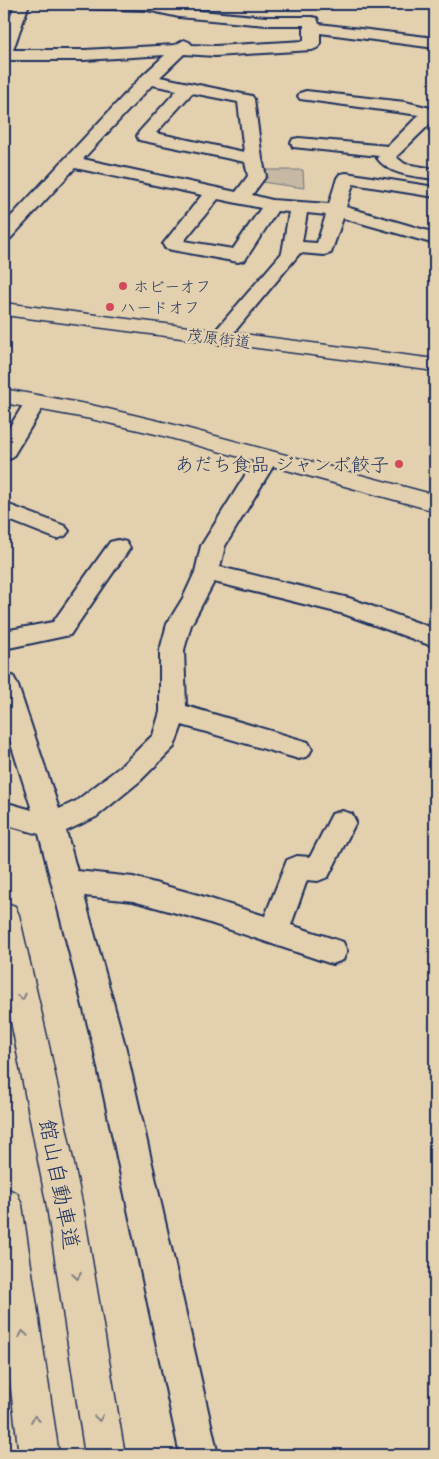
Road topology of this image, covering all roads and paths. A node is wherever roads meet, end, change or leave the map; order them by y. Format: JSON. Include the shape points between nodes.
{"nodes":[{"id":1,"x":22,"y":4,"type":"edge"},
{"id":2,"x":76,"y":4,"type":"edge"},
{"id":3,"x":220,"y":4,"type":"edge"},
{"id":4,"x":208,"y":16,"type":"junction"},
{"id":5,"x":310,"y":27,"type":"junction"},
{"id":6,"x":435,"y":42,"type":"edge"},
{"id":7,"x":180,"y":49,"type":"junction"},
{"id":8,"x":4,"y":55,"type":"edge"},
{"id":9,"x":148,"y":79,"type":"junction"},
{"id":10,"x":188,"y":87,"type":"junction"},
{"id":11,"x":306,"y":96,"type":"dead end"},
{"id":12,"x":433,"y":114,"type":"edge"},
{"id":13,"x":299,"y":143,"type":"dead end"},
{"id":14,"x":392,"y":152,"type":"junction"},
{"id":15,"x":253,"y":159,"type":"junction"},
{"id":16,"x":72,"y":162,"type":"junction"},
{"id":17,"x":435,"y":174,"type":"edge"},
{"id":18,"x":433,"y":188,"type":"edge"},
{"id":19,"x":212,"y":193,"type":"junction"},
{"id":20,"x":240,"y":198,"type":"junction"},
{"id":21,"x":272,"y":205,"type":"junction"},
{"id":22,"x":299,"y":208,"type":"junction"},
{"id":23,"x":336,"y":210,"type":"junction"},
{"id":24,"x":8,"y":227,"type":"edge"},
{"id":25,"x":435,"y":239,"type":"edge"},
{"id":26,"x":292,"y":248,"type":"junction"},
{"id":27,"x":4,"y":309,"type":"edge"},
{"id":28,"x":4,"y":323,"type":"edge"},
{"id":29,"x":219,"y":338,"type":"junction"},
{"id":30,"x":435,"y":365,"type":"edge"},
{"id":31,"x":435,"y":377,"type":"edge"},
{"id":32,"x":4,"y":396,"type":"edge"},
{"id":33,"x":35,"y":402,"type":"junction"},
{"id":34,"x":4,"y":453,"type":"edge"},
{"id":35,"x":267,"y":458,"type":"junction"},
{"id":36,"x":435,"y":503,"type":"edge"},
{"id":37,"x":4,"y":510,"type":"edge"},
{"id":38,"x":57,"y":531,"type":"dead end"},
{"id":39,"x":118,"y":548,"type":"dead end"},
{"id":40,"x":207,"y":572,"type":"junction"},
{"id":41,"x":435,"y":638,"type":"edge"},
{"id":42,"x":4,"y":640,"type":"edge"},
{"id":43,"x":4,"y":683,"type":"edge"},
{"id":44,"x":172,"y":712,"type":"junction"},
{"id":45,"x":299,"y":749,"type":"dead end"},
{"id":46,"x":11,"y":815,"type":"dead end"},
{"id":47,"x":342,"y":822,"type":"dead end"},
{"id":48,"x":50,"y":826,"type":"junction"},
{"id":49,"x":66,"y":882,"type":"junction"},
{"id":50,"x":4,"y":915,"type":"edge"},
{"id":51,"x":274,"y":932,"type":"junction"},
{"id":52,"x":332,"y":951,"type":"dead end"},
{"id":53,"x":4,"y":1205,"type":"edge"},
{"id":54,"x":39,"y":1455,"type":"edge"},
{"id":55,"x":104,"y":1455,"type":"edge"},
{"id":56,"x":198,"y":1455,"type":"edge"}],
"edges":[{"from":1,"to":8,"type":"street"},
{"from":2,"to":4,"type":"street","via":[[147,6]]},
{"from":3,"to":4,"type":"street"},
{"from":4,"to":5,"type":"street","via":[[312,21]]},
{"from":4,"to":7,"type":"street"},
{"from":5,"to":6,"type":"street"},
{"from":5,"to":7,"type":"street","via":[[312,45],[214,51]]},
{"from":7,"to":8,"type":"street"},
{"from":7,"to":9,"type":"street"},
{"from":9,"to":10,"type":"street"},
{"from":9,"to":16,"type":"street"},
{"from":10,"to":15,"type":"street","via":[[246,98]]},
{"from":10,"to":15,"type":"street","via":[[145,136]]},
{"from":11,"to":12,"type":"street","via":[[405,107]]},
{"from":12,"to":14,"type":"street"},
{"from":13,"to":14,"type":"street"},
{"from":14,"to":17,"type":"street","via":[[386,158],[400,168]]},
{"from":15,"to":20,"type":"street","via":[[257,176]]},
{"from":16,"to":19,"type":"street"},
{"from":16,"to":24,"type":"street"},
{"from":18,"to":23,"type":"street","via":[[346,178]]},
{"from":19,"to":20,"type":"street"},
{"from":19,"to":21,"type":"street","via":[[172,244],[238,256]]},
{"from":20,"to":21,"type":"street"},
{"from":21,"to":22,"type":"street"},
{"from":22,"to":23,"type":"street"},
{"from":22,"to":26,"type":"street"},
{"from":23,"to":25,"type":"street"},
{"from":23,"to":26,"type":"street","via":[[324,249]]},
{"from":26,"to":29,"type":"street","via":[[291,254]]},
{"from":27,"to":29,"type":"main road","name":"茂原街道"},
{"from":28,"to":31,"type":"main road","name":"茂原街道"},
{"from":29,"to":30,"type":"main road","name":"茂原街道"},
{"from":32,"to":33,"type":"main road"},
{"from":33,"to":34,"type":"street"},
{"from":33,"to":35,"type":"main road","via":[[163,429]]},
{"from":35,"to":36,"type":"main road"},
{"from":35,"to":40,"type":"street","via":[[212,546]]},
{"from":37,"to":38,"type":"street"},
{"from":39,"to":42,"type":"street","via":[[61,629]]},
{"from":40,"to":41,"type":"street","via":[[349,608]]},
{"from":40,"to":44,"type":"street","via":[[176,632],[172,650]]},
{"from":43,"to":48,"type":"street"},
{"from":44,"to":45,"type":"street"},
{"from":44,"to":48,"type":"street","via":[[165,740],[130,774],[86,809]]},
{"from":46,"to":48,"type":"street"},
{"from":47,"to":51,"type":"street","via":[[318,869],[297,868]]},
{"from":48,"to":49,"type":"street"},
{"from":49,"to":51,"type":"street","via":[[133,889]]},
{"from":49,"to":56,"type":"street","via":[[110,1049]]},
{"from":50,"to":55,"type":"main road","name":"館山自動車道","one_way":true,"via":[[66,1208]]},
{"from":51,"to":52,"type":"street"},
{"from":54,"to":53,"type":"main road","one_way":true}]}
